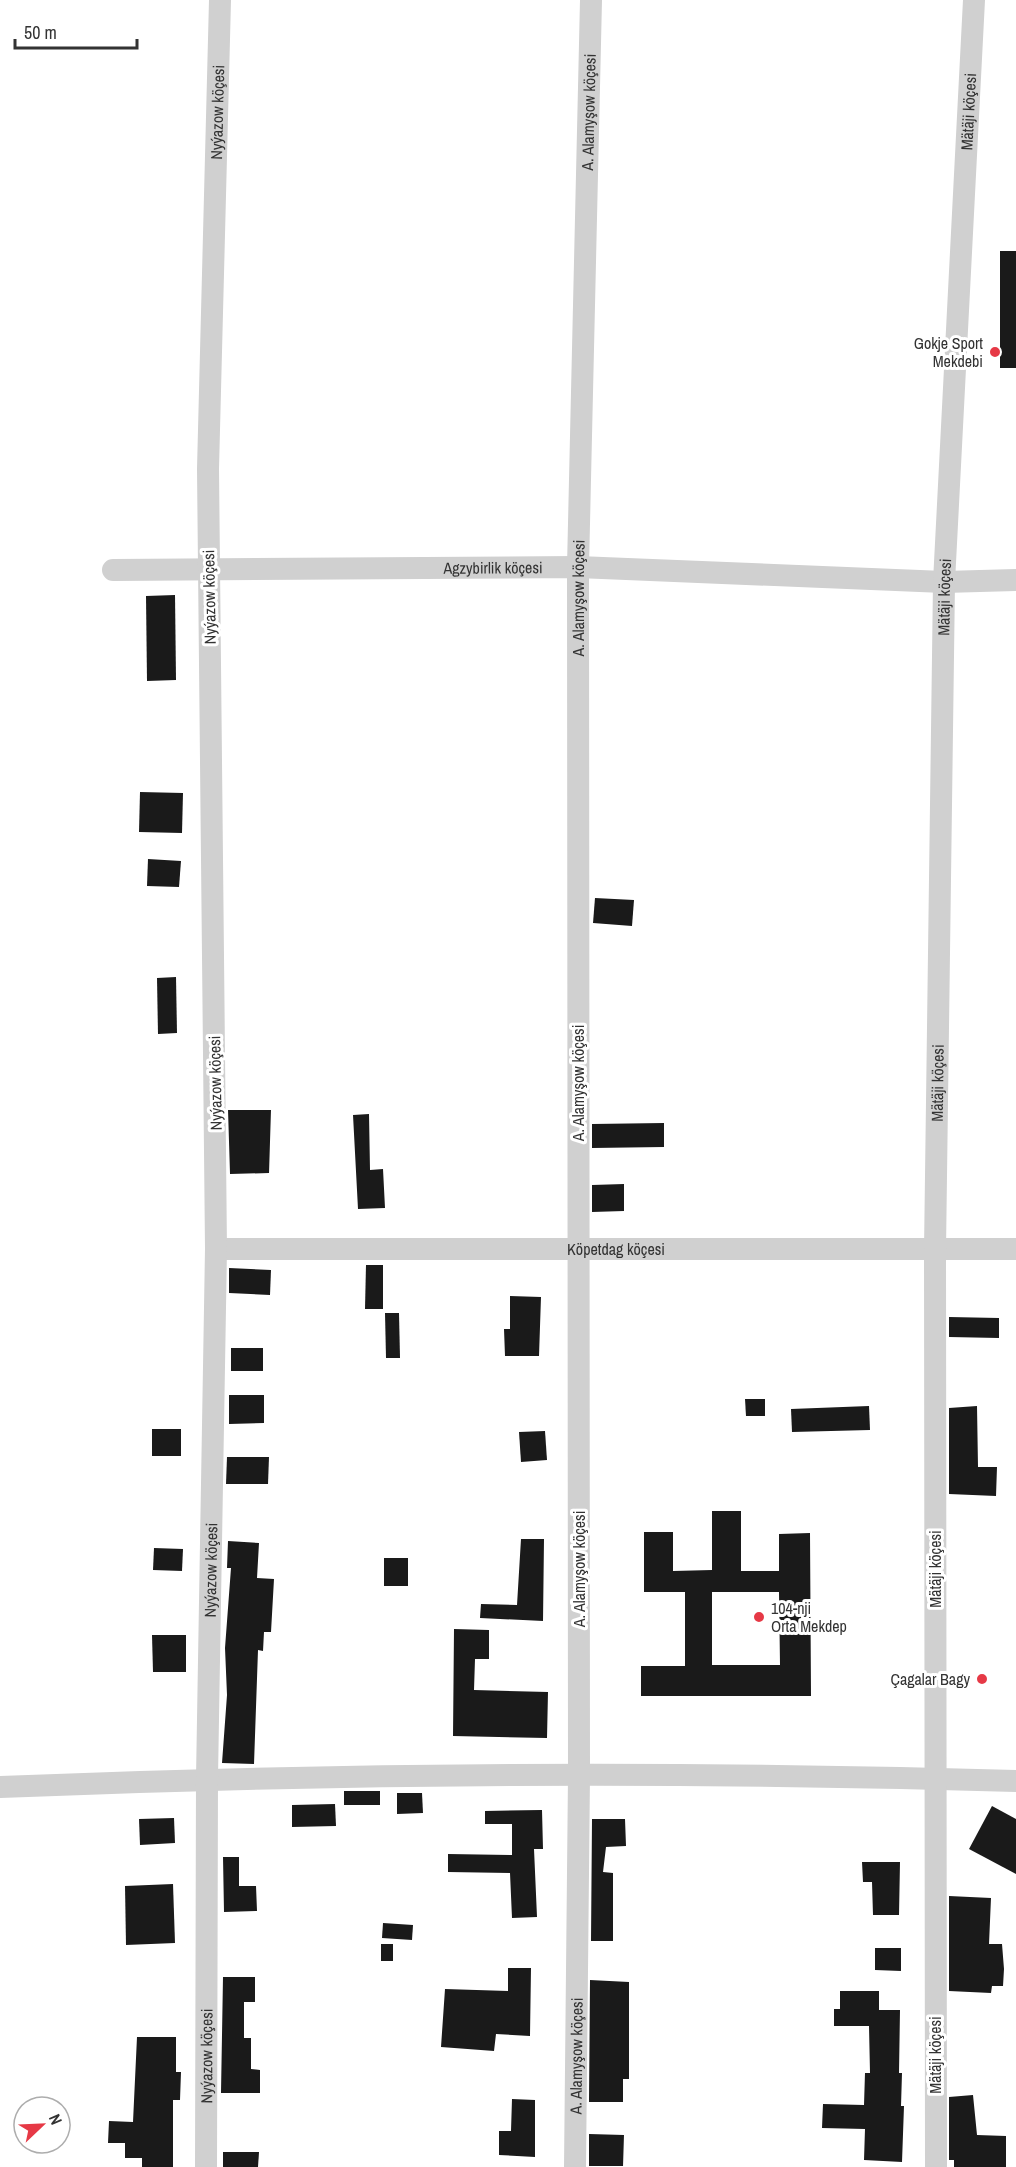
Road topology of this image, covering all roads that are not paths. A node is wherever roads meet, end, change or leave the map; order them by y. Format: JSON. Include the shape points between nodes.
{"nodes":[{"id":1,"x":220,"y":0,"type":"edge"},
{"id":2,"x":591,"y":0,"type":"edge"},
{"id":3,"x":974,"y":0,"type":"edge"},
{"id":4,"x":578,"y":567,"type":"junction"},
{"id":5,"x":208,"y":569,"type":"junction"},
{"id":6,"x":113,"y":570,"type":"dead end"},
{"id":7,"x":1016,"y":580,"type":"edge"},
{"id":8,"x":944,"y":582,"type":"junction"},
{"id":9,"x":216,"y":1249,"type":"junction"},
{"id":10,"x":1016,"y":1249,"type":"edge"},
{"id":11,"x":578,"y":1250,"type":"junction"},
{"id":12,"x":935,"y":1250,"type":"junction"},
{"id":13,"x":579,"y":1775,"type":"junction"},
{"id":14,"x":207,"y":1778,"type":"junction"},
{"id":15,"x":935,"y":1779,"type":"junction"},
{"id":16,"x":1016,"y":1781,"type":"edge"},
{"id":17,"x":0,"y":1786,"type":"edge"},
{"id":18,"x":206,"y":2167,"type":"edge"},
{"id":19,"x":575,"y":2167,"type":"edge"},
{"id":20,"x":936,"y":2167,"type":"edge"}],
"edges":[{"from":1,"to":5,"type":"street","name":"Nyýazow köçesi"},
{"from":2,"to":4,"type":"street","name":"A. Alamyşow köçesi"},
{"from":3,"to":8,"type":"street","name":"Mätäji köçesi"},
{"from":4,"to":5,"type":"street","name":"Agzybirlik köçesi"},
{"from":4,"to":8,"type":"street","name":"Agzybirlik köçesi"},
{"from":4,"to":11,"type":"street","name":"A. Alamyşow köçesi"},
{"from":5,"to":6,"type":"street","name":"Agzybirlik köçesi"},
{"from":5,"to":9,"type":"street","name":"Nyýazow köçesi"},
{"from":7,"to":8,"type":"street","name":"Agzybirlik köçesi"},
{"from":8,"to":12,"type":"street","name":"Mätäji köçesi"},
{"from":9,"to":11,"type":"street","name":"Köpetdag köçesi"},
{"from":9,"to":14,"type":"street","name":"Nyýazow köçesi"},
{"from":10,"to":12,"type":"street","name":"Köpetdag köçesi"},
{"from":11,"to":12,"type":"street","name":"Köpetdag köçesi"},
{"from":11,"to":13,"type":"street","name":"A. Alamyşow köçesi"},
{"from":12,"to":15,"type":"street","name":"Mätäji köçesi"},
{"from":13,"to":14,"type":"street"},
{"from":13,"to":15,"type":"street"},
{"from":13,"to":19,"type":"street","name":"A. Alamyşow köçesi"},
{"from":14,"to":17,"type":"street"},
{"from":14,"to":18,"type":"street","name":"Nyýazow köçesi"},
{"from":15,"to":16,"type":"street"},
{"from":15,"to":20,"type":"street","name":"Mätäji köçesi"}]}
